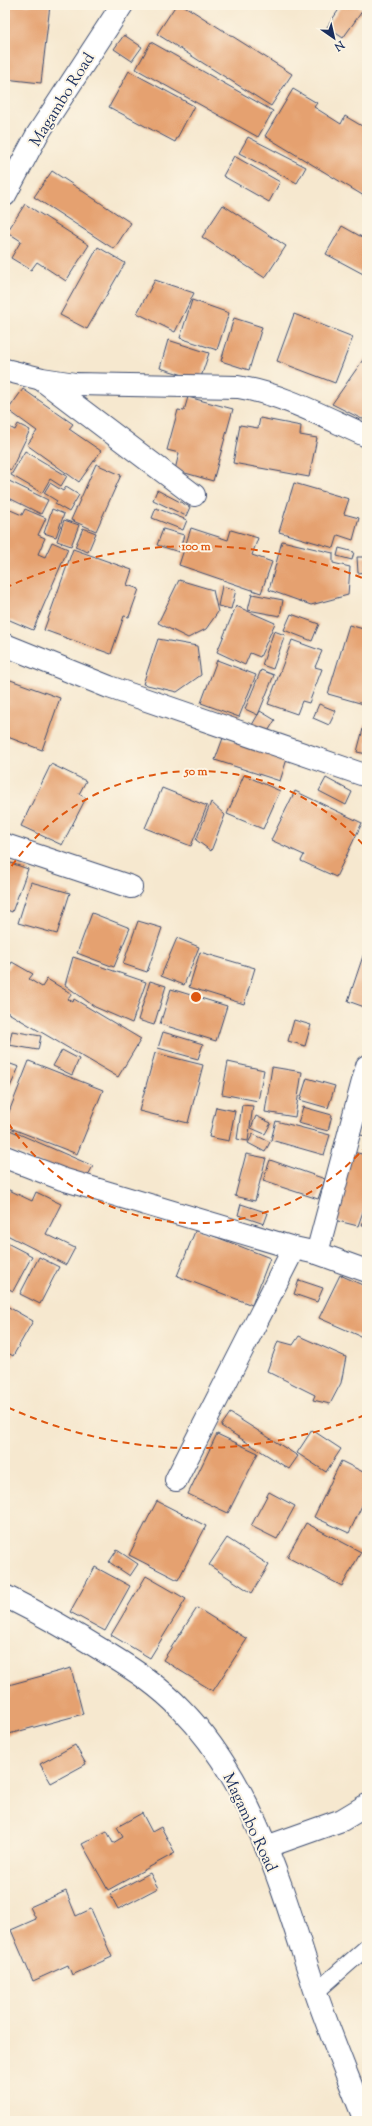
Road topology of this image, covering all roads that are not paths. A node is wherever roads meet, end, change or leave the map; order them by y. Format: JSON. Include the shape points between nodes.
{"nodes":[{"id":1,"x":122,"y":5,"type":"edge"},
{"id":2,"x":5,"y":195,"type":"edge"},
{"id":3,"x":5,"y":370,"type":"edge"},
{"id":4,"x":42,"y":379,"type":"junction"},
{"id":5,"x":367,"y":436,"type":"edge"},
{"id":6,"x":194,"y":495,"type":"dead end"},
{"id":7,"x":5,"y":645,"type":"edge"},
{"id":8,"x":367,"y":776,"type":"edge"},
{"id":9,"x":5,"y":845,"type":"edge"},
{"id":10,"x":131,"y":887,"type":"dead end"},
{"id":11,"x":367,"y":1066,"type":"edge"},
{"id":12,"x":5,"y":1157,"type":"edge"},
{"id":13,"x":294,"y":1248,"type":"junction"},
{"id":14,"x":317,"y":1253,"type":"junction"},
{"id":15,"x":367,"y":1271,"type":"edge"},
{"id":16,"x":176,"y":1480,"type":"dead end"},
{"id":17,"x":5,"y":1596,"type":"edge"},
{"id":18,"x":367,"y":1805,"type":"edge"},
{"id":19,"x":266,"y":1847,"type":"junction"},
{"id":20,"x":367,"y":1947,"type":"edge"},
{"id":21,"x":316,"y":1992,"type":"junction"},
{"id":22,"x":365,"y":2121,"type":"edge"}],
"edges":[{"from":1,"to":2,"type":"street","name":"Magambo Road","via":[[37,135]]},
{"from":3,"to":4,"type":"street"},
{"from":4,"to":5,"type":"street","via":[[75,384],[254,389]]},
{"from":4,"to":6,"type":"street"},
{"from":7,"to":8,"type":"street","via":[[109,688]]},
{"from":9,"to":10,"type":"street"},
{"from":11,"to":14,"type":"street"},
{"from":12,"to":13,"type":"street","via":[[62,1179]]},
{"from":13,"to":14,"type":"street"},
{"from":13,"to":16,"type":"street"},
{"from":14,"to":15,"type":"street"},
{"from":17,"to":19,"type":"street","name":"Magambo Road","via":[[59,1623],[151,1681],[181,1708],[201,1730],[237,1784]]},
{"from":18,"to":19,"type":"street","via":[[342,1820]]},
{"from":19,"to":21,"type":"street","name":"Magambo Road"},
{"from":20,"to":21,"type":"lane"},
{"from":21,"to":22,"type":"street","name":"Magambo Road"}]}
